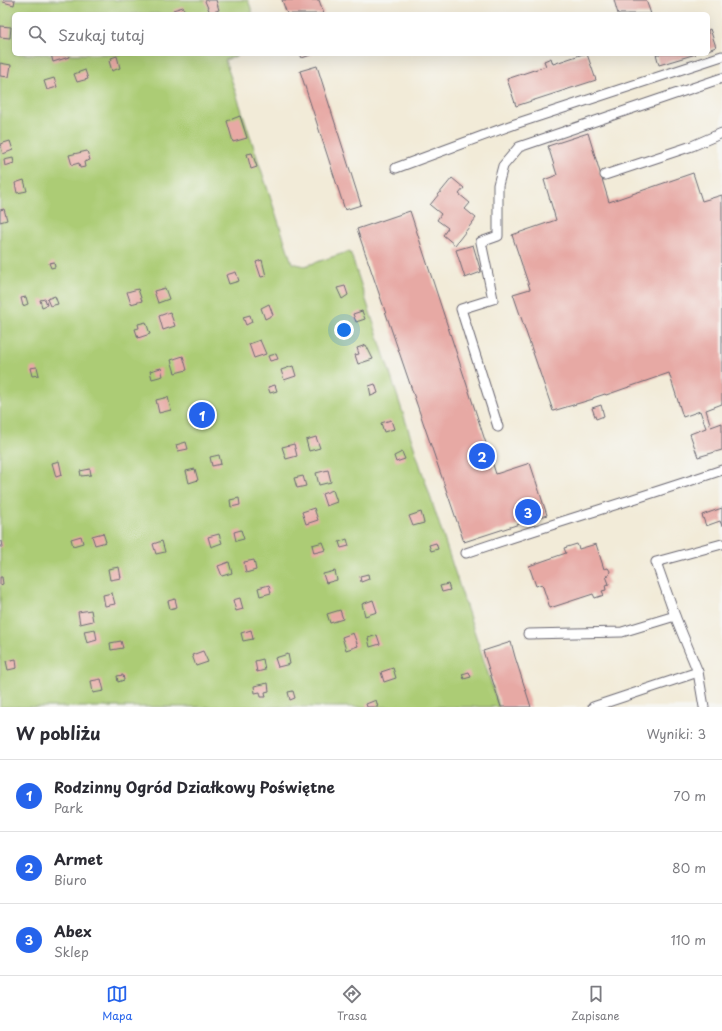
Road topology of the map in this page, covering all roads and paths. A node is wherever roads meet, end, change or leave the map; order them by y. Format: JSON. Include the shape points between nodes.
{"nodes":[{"id":1,"x":722,"y":56,"type":"edge"},
{"id":2,"x":722,"y":78,"type":"edge"},
{"id":3,"x":722,"y":133,"type":"edge"},
{"id":4,"x":396,"y":168,"type":"dead end"},
{"id":5,"x":605,"y":175,"type":"dead end"},
{"id":6,"x":498,"y":428,"type":"dead end"},
{"id":7,"x":722,"y":470,"type":"edge"},
{"id":8,"x":722,"y":544,"type":"edge"},
{"id":9,"x":466,"y":553,"type":"dead end"},
{"id":10,"x":675,"y":616,"type":"junction"},
{"id":11,"x":528,"y":634,"type":"dead end"},
{"id":12,"x":698,"y":672,"type":"junction"},
{"id":13,"x":593,"y":707,"type":"edge"},
{"id":14,"x":704,"y":707,"type":"edge"}],
"edges":[{"from":1,"to":4,"type":"lane","via":[[515,124]]},
{"from":2,"to":6,"type":"lane","via":[[519,147],[503,166],[498,185],[498,236],[480,242],[493,299],[461,309]]},
{"from":3,"to":5,"type":"lane","via":[[692,146]]},
{"from":7,"to":9,"type":"lane","via":[[636,500],[577,516]]},
{"from":8,"to":10,"type":"lane","via":[[656,562]]},
{"from":10,"to":11,"type":"lane","via":[[622,632]]},
{"from":10,"to":12,"type":"lane"},
{"from":12,"to":13,"type":"lane"},
{"from":12,"to":14,"type":"lane"}]}
